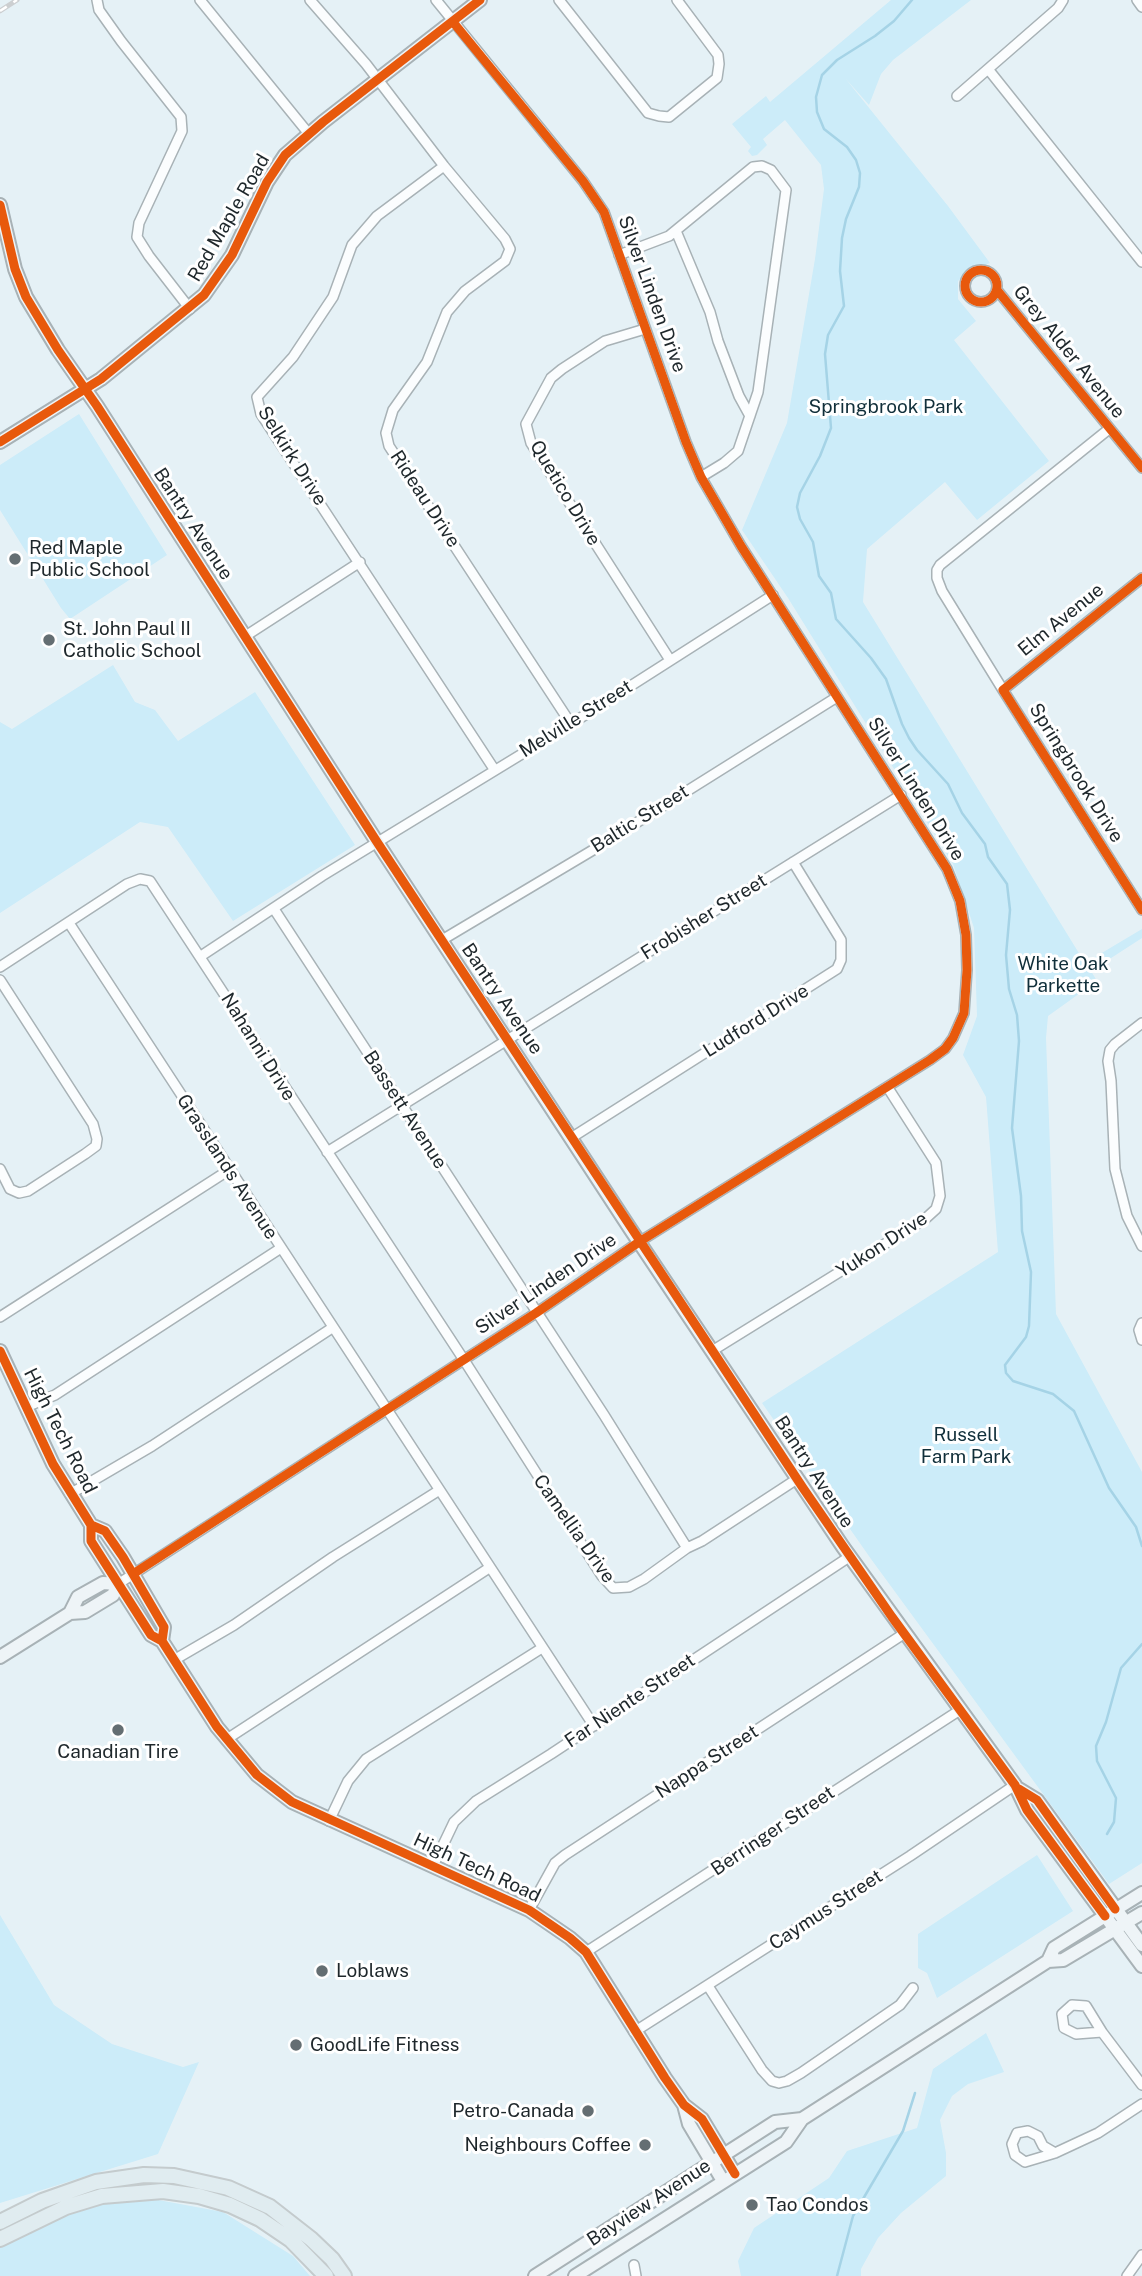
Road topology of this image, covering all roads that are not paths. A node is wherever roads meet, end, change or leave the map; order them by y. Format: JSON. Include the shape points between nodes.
{"nodes":[{"id":1,"x":97,"y":0,"type":"edge"},
{"id":2,"x":200,"y":0,"type":"edge"},
{"id":3,"x":310,"y":0,"type":"edge"},
{"id":4,"x":436,"y":0,"type":"edge"},
{"id":5,"x":480,"y":0,"type":"edge"},
{"id":6,"x":559,"y":0,"type":"edge"},
{"id":7,"x":677,"y":0,"type":"edge"},
{"id":8,"x":1063,"y":0,"type":"edge"},
{"id":9,"x":1137,"y":0,"type":"edge"},
{"id":10,"x":1142,"y":7,"type":"edge"},
{"id":11,"x":453,"y":22,"type":"junction"},
{"id":12,"x":988,"y":69,"type":"junction"},
{"id":13,"x":378,"y":80,"type":"junction"},
{"id":14,"x":957,"y":96,"type":"dead end"},
{"id":15,"x":309,"y":134,"type":"junction"},
{"id":16,"x":444,"y":166,"type":"junction"},
{"id":17,"x":0,"y":205,"type":"edge"},
{"id":18,"x":676,"y":230,"type":"junction"},
{"id":19,"x":620,"y":255,"type":"junction"},
{"id":20,"x":1142,"y":262,"type":"edge"},
{"id":21,"x":997,"y":290,"type":"dead end"},
{"id":22,"x":190,"y":309,"type":"junction"},
{"id":23,"x":645,"y":329,"type":"junction"},
{"id":24,"x":85,"y":389,"type":"junction"},
{"id":25,"x":750,"y":416,"type":"junction"},
{"id":26,"x":1109,"y":429,"type":"junction"},
{"id":27,"x":0,"y":442,"type":"edge"},
{"id":28,"x":1142,"y":468,"type":"edge"},
{"id":29,"x":701,"y":477,"type":"junction"},
{"id":30,"x":360,"y":562,"type":"junction"},
{"id":31,"x":1142,"y":578,"type":"edge"},
{"id":32,"x":773,"y":596,"type":"junction"},
{"id":33,"x":244,"y":637,"type":"junction"},
{"id":34,"x":670,"y":660,"type":"junction"},
{"id":35,"x":1003,"y":690,"type":"junction"},
{"id":36,"x":838,"y":697,"type":"junction"},
{"id":37,"x":571,"y":724,"type":"junction"},
{"id":38,"x":494,"y":769,"type":"junction"},
{"id":39,"x":901,"y":795,"type":"junction"},
{"id":40,"x":377,"y":842,"type":"junction"},
{"id":41,"x":793,"y":862,"type":"junction"},
{"id":42,"x":274,"y":909,"type":"junction"},
{"id":43,"x":1142,"y":910,"type":"edge"},
{"id":44,"x":69,"y":923,"type":"junction"},
{"id":45,"x":442,"y":940,"type":"junction"},
{"id":46,"x":201,"y":956,"type":"junction"},
{"id":47,"x":0,"y":967,"type":"edge"},
{"id":48,"x":0,"y":979,"type":"edge"},
{"id":49,"x":1142,"y":1023,"type":"edge"},
{"id":50,"x":508,"y":1039,"type":"junction"},
{"id":51,"x":888,"y":1088,"type":"junction"},
{"id":52,"x":401,"y":1105,"type":"junction"},
{"id":53,"x":571,"y":1138,"type":"junction"},
{"id":54,"x":327,"y":1152,"type":"junction"},
{"id":55,"x":0,"y":1169,"type":"edge"},
{"id":56,"x":229,"y":1170,"type":"junction"},
{"id":57,"x":639,"y":1242,"type":"junction"},
{"id":58,"x":1142,"y":1246,"type":"edge"},
{"id":59,"x":281,"y":1248,"type":"junction"},
{"id":60,"x":536,"y":1313,"type":"junction"},
{"id":61,"x":0,"y":1317,"type":"edge"},
{"id":62,"x":1142,"y":1323,"type":"edge"},
{"id":63,"x":332,"y":1328,"type":"junction"},
{"id":64,"x":1142,"y":1340,"type":"edge"},
{"id":65,"x":0,"y":1351,"type":"edge"},
{"id":66,"x":712,"y":1352,"type":"junction"},
{"id":67,"x":464,"y":1360,"type":"junction"},
{"id":68,"x":26,"y":1407,"type":"junction"},
{"id":69,"x":386,"y":1410,"type":"junction"},
{"id":70,"x":797,"y":1479,"type":"junction"},
{"id":71,"x":438,"y":1491,"type":"junction"},
{"id":72,"x":70,"y":1494,"type":"junction"},
{"id":73,"x":91,"y":1525,"type":"junction"},
{"id":74,"x":687,"y":1548,"type":"junction"},
{"id":75,"x":849,"y":1557,"type":"junction"},
{"id":76,"x":489,"y":1569,"type":"junction"},
{"id":77,"x":133,"y":1574,"type":"junction"},
{"id":78,"x":118,"y":1584,"type":"junction"},
{"id":79,"x":905,"y":1633,"type":"junction"},
{"id":80,"x":162,"y":1641,"type":"junction"},
{"id":81,"x":542,"y":1648,"type":"junction"},
{"id":82,"x":0,"y":1657,"type":"edge"},
{"id":83,"x":174,"y":1660,"type":"junction"},
{"id":84,"x":960,"y":1710,"type":"junction"},
{"id":85,"x":594,"y":1726,"type":"junction"},
{"id":86,"x":227,"y":1739,"type":"junction"},
{"id":87,"x":1017,"y":1787,"type":"junction"},
{"id":88,"x":329,"y":1821,"type":"junction"},
{"id":89,"x":433,"y":1866,"type":"junction"},
{"id":90,"x":1142,"y":1893,"type":"edge"},
{"id":91,"x":529,"y":1910,"type":"junction"},
{"id":92,"x":1110,"y":1912,"type":"junction"},
{"id":93,"x":1142,"y":1913,"type":"edge"},
{"id":94,"x":1126,"y":1923,"type":"junction"},
{"id":95,"x":1114,"y":1930,"type":"junction"},
{"id":96,"x":1142,"y":1945,"type":"edge"},
{"id":97,"x":586,"y":1952,"type":"junction"},
{"id":98,"x":1048,"y":1961,"type":"junction"},
{"id":99,"x":1142,"y":1966,"type":"edge"},
{"id":100,"x":708,"y":1986,"type":"junction"},
{"id":101,"x":913,"y":1988,"type":"dead end"},
{"id":102,"x":634,"y":2032,"type":"junction"},
{"id":103,"x":1102,"y":2032,"type":"junction"},
{"id":104,"x":1142,"y":2085,"type":"edge"},
{"id":105,"x":1142,"y":2104,"type":"edge"},
{"id":106,"x":684,"y":2105,"type":"junction"},
{"id":107,"x":802,"y":2119,"type":"junction"},
{"id":108,"x":1055,"y":2153,"type":"junction"},
{"id":109,"x":723,"y":2154,"type":"junction"},
{"id":110,"x":712,"y":2162,"type":"junction"},
{"id":111,"x":735,"y":2174,"type":"junction"},
{"id":112,"x":723,"y":2181,"type":"junction"},
{"id":113,"x":0,"y":2222,"type":"edge"},
{"id":114,"x":0,"y":2239,"type":"edge"},
{"id":115,"x":1142,"y":2255,"type":"edge"},
{"id":116,"x":634,"y":2265,"type":"dead end"},
{"id":117,"x":326,"y":2276,"type":"edge"},
{"id":118,"x":344,"y":2276,"type":"edge"},
{"id":119,"x":535,"y":2276,"type":"edge"},
{"id":120,"x":575,"y":2276,"type":"edge"},
{"id":121,"x":636,"y":2276,"type":"edge"},
{"id":122,"x":1127,"y":2276,"type":"edge"}],
"edges":[{"from":1,"to":22,"type":"street","via":[[121,41],[181,117],[182,131],[139,222],[137,237]]},
{"from":2,"to":15,"type":"street"},
{"from":3,"to":13,"type":"street","name":"Rideau Drive"},
{"from":4,"to":11,"type":"street","name":"Silver Linden Drive"},
{"from":5,"to":11,"type":"street","name":"Red Maple Road"},
{"from":6,"to":7,"type":"street","via":[[648,113],[659,117],[669,117],[718,78],[718,55]]},
{"from":8,"to":12,"type":"street"},
{"from":9,"to":10,"type":"street"},
{"from":11,"to":13,"type":"street","name":"Red Maple Road"},
{"from":11,"to":19,"type":"street","name":"Silver Linden Drive","via":[[583,181],[604,212]]},
{"from":12,"to":14,"type":"street"},
{"from":12,"to":20,"type":"street"},
{"from":13,"to":15,"type":"street","name":"Red Maple Road"},
{"from":13,"to":16,"type":"street","name":"Rideau Drive"},
{"from":15,"to":22,"type":"street","name":"Red Maple Road","via":[[285,155],[232,255]]},
{"from":16,"to":30,"type":"street","name":"Selkirk Drive","via":[[376,216],[352,245],[333,297],[293,357],[257,397],[261,414]]},
{"from":16,"to":37,"type":"street","name":"Rideau Drive","via":[[510,249],[505,261],[465,291],[447,312],[427,362],[393,410],[386,433],[389,446]]},
{"from":17,"to":24,"type":"street","name":"Bantry Avenue","via":[[26,297]]},
{"from":18,"to":19,"type":"street"},
{"from":18,"to":25,"type":"street"},
{"from":18,"to":25,"type":"street","via":[[753,167],[771,170],[786,190],[761,376]]},
{"from":19,"to":23,"type":"street","name":"Silver Linden Drive"},
{"from":21,"to":26,"type":"street","name":"Grey Alder Avenue"},
{"from":22,"to":24,"type":"street","name":"Red Maple Road"},
{"from":23,"to":29,"type":"street","name":"Silver Linden Drive"},
{"from":23,"to":34,"type":"street","name":"Quetico Drive","via":[[605,341],[562,369],[551,378],[526,424],[531,443]]},
{"from":24,"to":27,"type":"street","name":"Red Maple Road"},
{"from":24,"to":33,"type":"street","name":"Bantry Avenue"},
{"from":25,"to":29,"type":"street","via":[[738,451]]},
{"from":26,"to":28,"type":"street","name":"Grey Alder Avenue"},
{"from":26,"to":35,"type":"street","name":"Springbrook Drive","via":[[937,570],[942,591]]},
{"from":29,"to":32,"type":"street","name":"Silver Linden Drive"},
{"from":30,"to":33,"type":"street"},
{"from":30,"to":38,"type":"street","name":"Selkirk Drive"},
{"from":31,"to":35,"type":"street","name":"Elm Avenue"},
{"from":32,"to":34,"type":"street","name":"Melville Street"},
{"from":32,"to":36,"type":"street","name":"Silver Linden Drive"},
{"from":33,"to":40,"type":"street","name":"Bantry Avenue"},
{"from":34,"to":37,"type":"street","name":"Melville Street"},
{"from":35,"to":43,"type":"street","name":"Springbrook Drive"},
{"from":36,"to":39,"type":"street","name":"Silver Linden Drive"},
{"from":36,"to":45,"type":"street","name":"Baltic Street"},
{"from":37,"to":38,"type":"street","name":"Melville Street"},
{"from":38,"to":40,"type":"street","name":"Melville Street"},
{"from":39,"to":41,"type":"street","name":"Frobisher Street"},
{"from":39,"to":51,"type":"street","name":"Silver Linden Drive","via":[[947,869],[960,901],[966,935],[967,999],[945,1049]]},
{"from":40,"to":42,"type":"street","name":"Melville Street"},
{"from":40,"to":45,"type":"street","name":"Bantry Avenue"},
{"from":41,"to":50,"type":"street","name":"Frobisher Street"},
{"from":41,"to":53,"type":"street","name":"Ludford Drive","via":[[841,940],[837,969]]},
{"from":42,"to":46,"type":"street","name":"Melville Street"},
{"from":42,"to":52,"type":"street","name":"Bassett Avenue"},
{"from":44,"to":46,"type":"street","name":"Nahanni Drive","via":[[127,884],[150,881]]},
{"from":44,"to":47,"type":"street","name":"Nahanni Drive"},
{"from":44,"to":56,"type":"street","name":"Grasslands Avenue"},
{"from":45,"to":50,"type":"street","name":"Bantry Avenue"},
{"from":46,"to":54,"type":"street","name":"Nahanni Drive"},
{"from":48,"to":55,"type":"street","via":[[93,1125],[97,1139],[96,1146],[28,1191],[10,1189]]},
{"from":49,"to":58,"type":"street","via":[[1115,1044],[1108,1061],[1115,1169],[1127,1216]]},
{"from":50,"to":52,"type":"street","name":"Frobisher Street"},
{"from":50,"to":53,"type":"street","name":"Bantry Avenue"},
{"from":51,"to":57,"type":"street","name":"Silver Linden Drive"},
{"from":51,"to":66,"type":"street","name":"Yukon Drive","via":[[936,1163],[940,1196],[936,1209]]},
{"from":52,"to":54,"type":"street","name":"Frobisher Street"},
{"from":52,"to":60,"type":"street","name":"Bassett Avenue"},
{"from":53,"to":57,"type":"street","name":"Bantry Avenue"},
{"from":54,"to":67,"type":"street","name":"Nahanni Drive"},
{"from":56,"to":59,"type":"street","name":"Grasslands Avenue"},
{"from":56,"to":61,"type":"street"},
{"from":57,"to":60,"type":"street","name":"Silver Linden Drive"},
{"from":57,"to":66,"type":"street","name":"Bantry Avenue"},
{"from":59,"to":63,"type":"street","name":"Grasslands Avenue"},
{"from":59,"to":68,"type":"street","via":[[55,1395]]},
{"from":60,"to":67,"type":"street","name":"Silver Linden Drive"},
{"from":60,"to":74,"type":"street","name":"Bassett Avenue"},
{"from":62,"to":64,"type":"street"},
{"from":63,"to":69,"type":"street","name":"Grasslands Avenue"},
{"from":63,"to":72,"type":"street"},
{"from":65,"to":68,"type":"street","name":"High Tech Road"},
{"from":66,"to":70,"type":"street","name":"Bantry Avenue"},
{"from":67,"to":69,"type":"street","name":"Silver Linden Drive"},
{"from":67,"to":74,"type":"street","name":"Camellia Drive","via":[[613,1588],[635,1584]]},
{"from":68,"to":72,"type":"street","name":"High Tech Road"},
{"from":69,"to":71,"type":"street","name":"Grasslands Avenue"},
{"from":69,"to":77,"type":"street","name":"Silver Linden Drive"},
{"from":70,"to":74,"type":"street","name":"Camellia Drive"},
{"from":70,"to":75,"type":"street","name":"Bantry Avenue"},
{"from":71,"to":76,"type":"street","name":"Grasslands Avenue"},
{"from":71,"to":83,"type":"street"},
{"from":72,"to":73,"type":"street","name":"High Tech Road"},
{"from":73,"to":77,"type":"street","name":"High Tech Road","via":[[105,1531]]},
{"from":73,"to":78,"type":"street","name":"High Tech Road","via":[[91,1541]]},
{"from":75,"to":79,"type":"street","name":"Bantry Avenue"},
{"from":75,"to":85,"type":"street","name":"Far Niente Street"},
{"from":76,"to":81,"type":"street","name":"Grasslands Avenue"},
{"from":76,"to":86,"type":"street"},
{"from":77,"to":78,"type":"street","name":"Silver Linden Drive"},
{"from":77,"to":80,"type":"street","name":"High Tech Road","via":[[164,1627]]},
{"from":78,"to":80,"type":"street","name":"High Tech Road","via":[[151,1635]]},
{"from":78,"to":82,"type":"street","name":"Silver Linden Drive","via":[[113,1595],[85,1612],[70,1613]]},
{"from":79,"to":84,"type":"street","name":"Bantry Avenue"},
{"from":79,"to":91,"type":"street","name":"Nappa Street","via":[[565,1855],[555,1863]]},
{"from":80,"to":83,"type":"street","name":"High Tech Road"},
{"from":81,"to":85,"type":"street","name":"Grasslands Avenue"},
{"from":81,"to":88,"type":"street","via":[[366,1759],[348,1781]]},
{"from":83,"to":86,"type":"street","name":"High Tech Road"},
{"from":84,"to":87,"type":"street","name":"Bantry Avenue"},
{"from":84,"to":97,"type":"street","name":"Berringer Street"},
{"from":85,"to":89,"type":"street","name":"Far Niente Street","via":[[476,1801],[454,1822]]},
{"from":86,"to":88,"type":"street","name":"High Tech Road","via":[[257,1775],[292,1802]]},
{"from":87,"to":92,"type":"street","name":"Bantry Avenue","via":[[1027,1810]]},
{"from":87,"to":100,"type":"street","name":"Caymus Street"},
{"from":88,"to":89,"type":"street","name":"High Tech Road"},
{"from":89,"to":91,"type":"street","name":"High Tech Road"},
{"from":90,"to":92,"type":"street","name":"Bayview Avenue"},
{"from":91,"to":97,"type":"street","name":"High Tech Road"},
{"from":92,"to":94,"type":"street","name":"Bantry Avenue"},
{"from":92,"to":95,"type":"street","name":"Bantry Avenue"},
{"from":92,"to":98,"type":"street","name":"Bayview Avenue","via":[[1054,1948]]},
{"from":93,"to":94,"type":"street","name":"Bayview Avenue"},
{"from":94,"to":95,"type":"street","name":"Bayview Avenue"},
{"from":94,"to":96,"type":"street","name":"Bantry Avenue"},
{"from":95,"to":98,"type":"street","name":"Bayview Avenue","via":[[1063,1960]]},
{"from":95,"to":99,"type":"street","name":"Bantry Avenue"},
{"from":97,"to":102,"type":"street","name":"High Tech Road"},
{"from":98,"to":107,"type":"street","name":"Bayview Avenue"},
{"from":100,"to":101,"type":"street","via":[[762,2070],[779,2082],[801,2073],[900,2005]]},
{"from":100,"to":102,"type":"street","name":"Caymus Street"},
{"from":102,"to":106,"type":"street","name":"High Tech Road"},
{"from":103,"to":103,"type":"street","via":[[1086,2006],[1072,2006],[1062,2014],[1064,2028],[1076,2034]]},
{"from":103,"to":104,"type":"street"},
{"from":105,"to":108,"type":"street","via":[[1098,2133]]},
{"from":106,"to":109,"type":"street","name":"High Tech Road","via":[[702,2119]]},
{"from":106,"to":110,"type":"street","name":"High Tech Road","via":[[689,2124]]},
{"from":107,"to":109,"type":"street","name":"Bayview Avenue","via":[[775,2122]]},
{"from":107,"to":111,"type":"street","name":"Bayview Avenue","via":[[786,2142]]},
{"from":108,"to":108,"type":"street","via":[[1028,2130],[1017,2133],[1012,2144],[1015,2155],[1025,2162]]},
{"from":109,"to":110,"type":"street","name":"Bayview Avenue"},
{"from":109,"to":111,"type":"street","name":"High Tech Road"},
{"from":110,"to":112,"type":"street","name":"High Tech Road"},
{"from":110,"to":119,"type":"street","name":"Bayview Avenue"},
{"from":111,"to":112,"type":"street","name":"Bayview Avenue"},
{"from":112,"to":120,"type":"street","name":"Bayview Avenue"},
{"from":113,"to":118,"type":"main road","via":[[41,2201],[96,2182],[144,2175],[200,2180],[252,2197],[278,2213],[311,2239]]},
{"from":114,"to":117,"type":"main road","via":[[66,2207],[102,2196],[163,2191],[220,2202],[260,2219],[291,2240]]},
{"from":115,"to":122,"type":"street"},
{"from":116,"to":121,"type":"street"}]}
